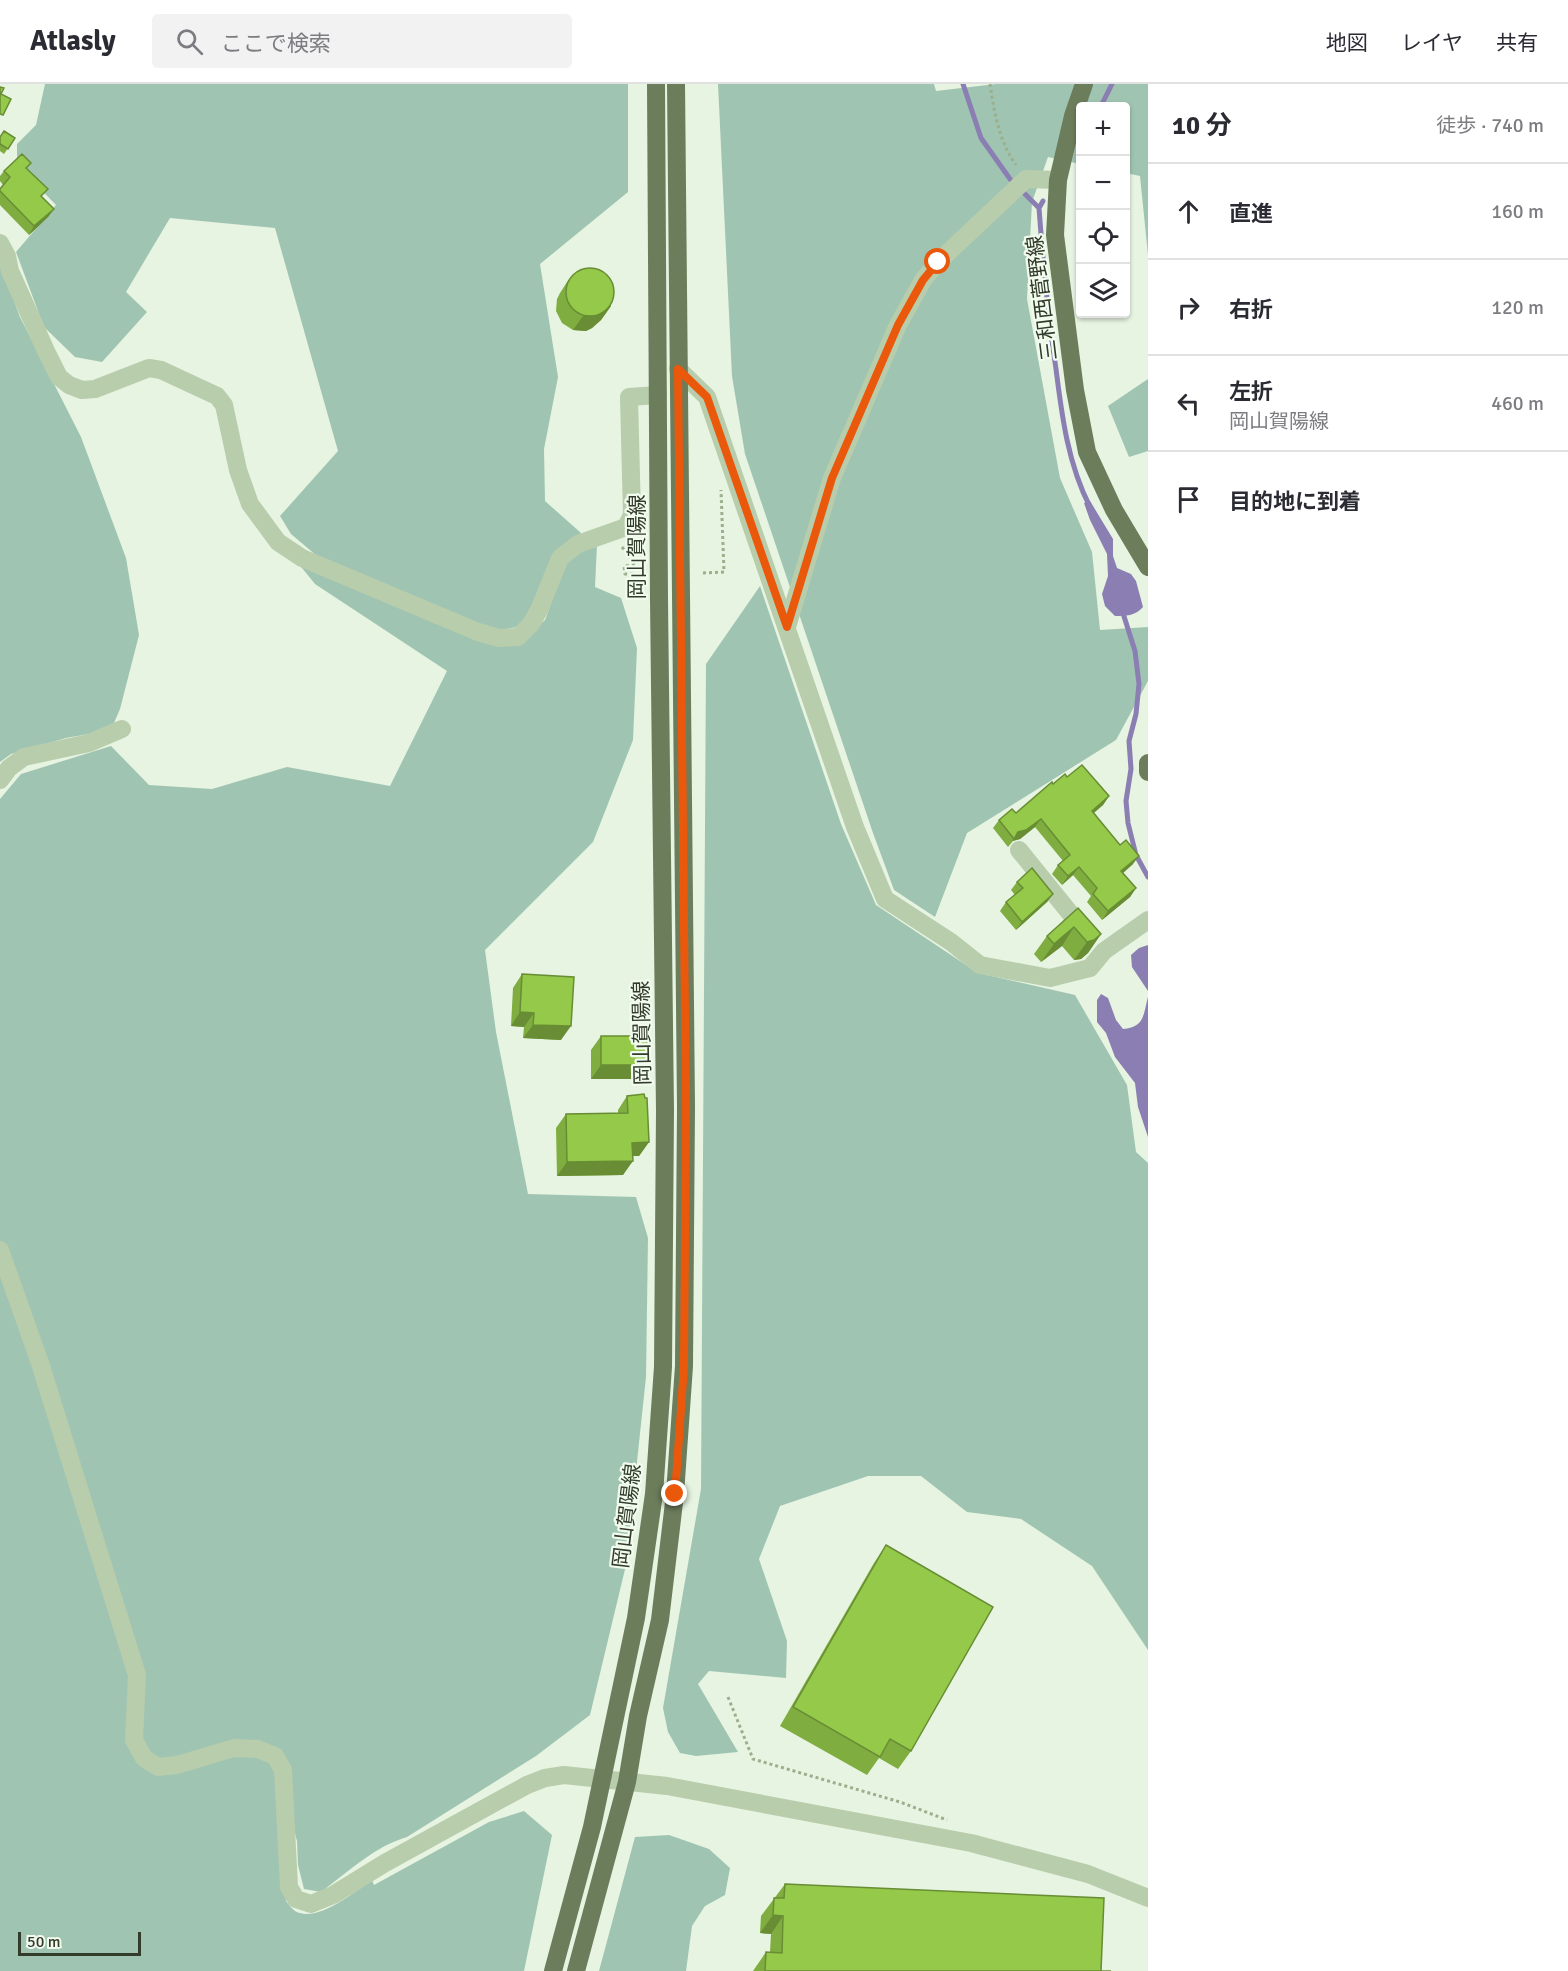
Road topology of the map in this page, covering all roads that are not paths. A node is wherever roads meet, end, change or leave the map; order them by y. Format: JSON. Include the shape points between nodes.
{"nodes":[{"id":1,"x":656,"y":84,"type":"edge"},
{"id":2,"x":676,"y":84,"type":"edge"},
{"id":3,"x":1084,"y":84,"type":"edge"},
{"id":4,"x":1058,"y":180,"type":"junction"},
{"id":5,"x":0,"y":243,"type":"edge"},
{"id":6,"x":678,"y":369,"type":"junction"},
{"id":7,"x":658,"y":395,"type":"junction"},
{"id":8,"x":1148,"y":567,"type":"edge"},
{"id":9,"x":787,"y":627,"type":"junction"},
{"id":10,"x":122,"y":729,"type":"dead end"},
{"id":11,"x":1148,"y":763,"type":"edge"},
{"id":12,"x":1148,"y":772,"type":"edge"},
{"id":13,"x":0,"y":780,"type":"edge"},
{"id":14,"x":1019,"y":850,"type":"dead end"},
{"id":15,"x":1148,"y":920,"type":"edge"},
{"id":16,"x":1104,"y":951,"type":"junction"},
{"id":17,"x":0,"y":1250,"type":"edge"},
{"id":18,"x":603,"y":1778,"type":"junction"},
{"id":19,"x":627,"y":1782,"type":"junction"},
{"id":20,"x":1148,"y":1898,"type":"edge"},
{"id":21,"x":553,"y":1971,"type":"edge"},
{"id":22,"x":576,"y":1971,"type":"edge"}],
"edges":[{"from":1,"to":7,"type":"main road","name":"岡山賀陽線"},
{"from":2,"to":6,"type":"main road","name":"岡山賀陽線"},
{"from":3,"to":4,"type":"main road","name":"三和西菅野線"},
{"from":4,"to":8,"type":"main road","name":"三和西菅野線","via":[[1055,235],[1087,452],[1114,510]]},
{"from":4,"to":9,"type":"street","via":[[1026,179],[923,280],[898,325],[832,478]]},
{"from":5,"to":7,"type":"street","via":[[46,351],[59,376],[69,385],[95,389],[149,369],[161,370],[217,396],[224,405],[250,504],[278,542],[302,558],[499,638],[518,637],[531,624],[560,558],[578,544],[626,527],[632,514],[629,397]]},
{"from":6,"to":9,"type":"street","via":[[707,397]]},
{"from":6,"to":19,"type":"main road","name":"岡山賀陽線","via":[[686,1107],[684,1366],[675,1494],[660,1620]]},
{"from":7,"to":18,"type":"main road","name":"岡山賀陽線","via":[[665,1112],[663,1367],[654,1494],[636,1618]]},
{"from":9,"to":16,"type":"street","via":[[855,827],[885,899],[980,965],[1050,978],[1090,968]]},
{"from":10,"to":13,"type":"street","via":[[89,743],[24,758]]},
{"from":11,"to":12,"type":"main road"},
{"from":14,"to":16,"type":"street"},
{"from":15,"to":16,"type":"street"},
{"from":17,"to":18,"type":"street","via":[[40,1363],[137,1675],[134,1740],[144,1758],[158,1767],[234,1748],[258,1749],[275,1756],[283,1770],[289,1887],[296,1899],[311,1904],[333,1895],[527,1785],[564,1775]]},
{"from":18,"to":19,"type":"street"},
{"from":18,"to":21,"type":"main road","name":"岡山賀陽線"},
{"from":19,"to":20,"type":"street","via":[[667,1786],[971,1843],[1088,1874]]},
{"from":19,"to":22,"type":"main road","name":"岡山賀陽線"}]}
